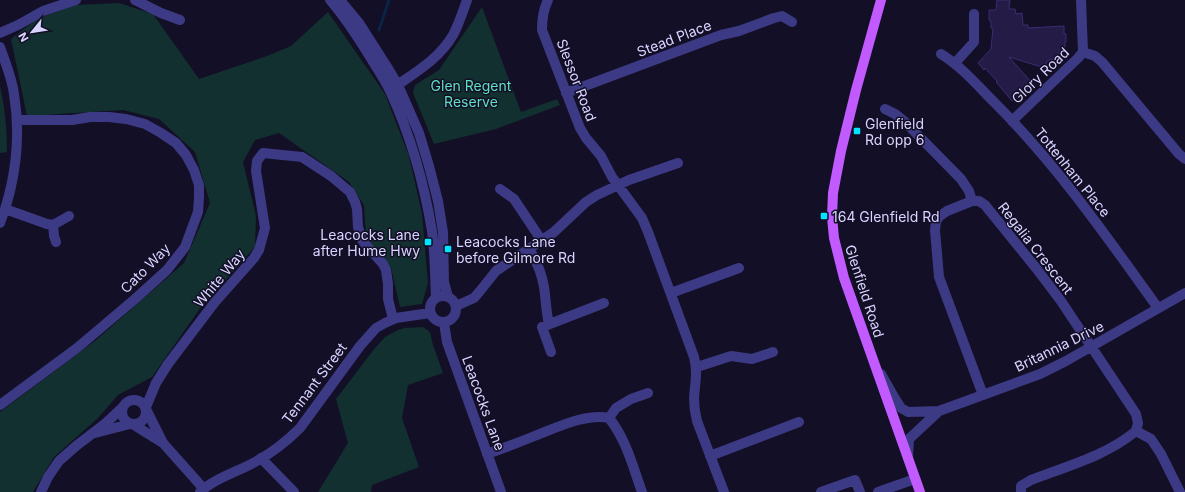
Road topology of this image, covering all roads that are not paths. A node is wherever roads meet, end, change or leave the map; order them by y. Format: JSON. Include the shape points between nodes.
{"nodes":[{"id":1,"x":76,"y":0,"type":"edge"},
{"id":2,"x":135,"y":0,"type":"edge"},
{"id":3,"x":330,"y":0,"type":"edge"},
{"id":4,"x":340,"y":0,"type":"edge"},
{"id":5,"x":467,"y":0,"type":"edge"},
{"id":6,"x":548,"y":0,"type":"edge"},
{"id":7,"x":880,"y":0,"type":"edge"},
{"id":8,"x":1081,"y":0,"type":"edge"},
{"id":9,"x":974,"y":14,"type":"dead end"},
{"id":10,"x":180,"y":20,"type":"dead end"},
{"id":11,"x":792,"y":22,"type":"dead end"},
{"id":12,"x":0,"y":33,"type":"edge"},
{"id":13,"x":0,"y":47,"type":"edge"},
{"id":14,"x":1083,"y":52,"type":"junction"},
{"id":15,"x":941,"y":54,"type":"dead end"},
{"id":16,"x":955,"y":63,"type":"junction"},
{"id":17,"x":394,"y":88,"type":"junction"},
{"id":18,"x":566,"y":93,"type":"junction"},
{"id":19,"x":885,"y":109,"type":"dead end"},
{"id":20,"x":17,"y":120,"type":"junction"},
{"id":21,"x":1012,"y":121,"type":"junction"},
{"id":22,"x":1185,"y":159,"type":"edge"},
{"id":23,"x":678,"y":163,"type":"dead end"},
{"id":24,"x":618,"y":185,"type":"junction"},
{"id":25,"x":500,"y":189,"type":"dead end"},
{"id":26,"x":972,"y":201,"type":"junction"},
{"id":27,"x":5,"y":209,"type":"junction"},
{"id":28,"x":68,"y":216,"type":"dead end"},
{"id":29,"x":0,"y":223,"type":"edge"},
{"id":30,"x":53,"y":225,"type":"junction"},
{"id":31,"x":542,"y":241,"type":"junction"},
{"id":32,"x":56,"y":242,"type":"dead end"},
{"id":33,"x":530,"y":249,"type":"junction"},
{"id":34,"x":740,"y":268,"type":"dead end"},
{"id":35,"x":671,"y":293,"type":"junction"},
{"id":36,"x":1185,"y":293,"type":"edge"},
{"id":37,"x":448,"y":297,"type":"junction"},
{"id":38,"x":436,"y":298,"type":"junction"},
{"id":39,"x":604,"y":302,"type":"dead end"},
{"id":40,"x":456,"y":306,"type":"junction"},
{"id":41,"x":1158,"y":308,"type":"junction"},
{"id":42,"x":430,"y":313,"type":"junction"},
{"id":43,"x":393,"y":319,"type":"junction"},
{"id":44,"x":444,"y":323,"type":"junction"},
{"id":45,"x":549,"y":324,"type":"junction"},
{"id":46,"x":1092,"y":347,"type":"junction"},
{"id":47,"x":551,"y":352,"type":"dead end"},
{"id":48,"x":774,"y":352,"type":"dead end"},
{"id":49,"x":870,"y":352,"type":"junction"},
{"id":50,"x":697,"y":367,"type":"junction"},
{"id":51,"x":156,"y":383,"type":"junction"},
{"id":52,"x":648,"y":393,"type":"dead end"},
{"id":53,"x":983,"y":395,"type":"junction"},
{"id":54,"x":137,"y":400,"type":"junction"},
{"id":55,"x":0,"y":405,"type":"edge"},
{"id":56,"x":123,"y":407,"type":"junction"},
{"id":57,"x":146,"y":409,"type":"junction"},
{"id":58,"x":939,"y":411,"type":"junction"},
{"id":59,"x":609,"y":418,"type":"junction"},
{"id":60,"x":799,"y":422,"type":"dead end"},
{"id":61,"x":132,"y":424,"type":"junction"},
{"id":62,"x":1136,"y":431,"type":"junction"},
{"id":63,"x":93,"y":434,"type":"junction"},
{"id":64,"x":163,"y":443,"type":"junction"},
{"id":65,"x":487,"y":454,"type":"junction"},
{"id":66,"x":710,"y":456,"type":"junction"},
{"id":67,"x":908,"y":457,"type":"junction"},
{"id":68,"x":262,"y":458,"type":"junction"},
{"id":69,"x":915,"y":479,"type":"junction"},
{"id":70,"x":202,"y":490,"type":"edge"},
{"id":71,"x":41,"y":492,"type":"edge"},
{"id":72,"x":294,"y":492,"type":"edge"},
{"id":73,"x":501,"y":492,"type":"edge"},
{"id":74,"x":642,"y":492,"type":"edge"},
{"id":75,"x":724,"y":492,"type":"edge"},
{"id":76,"x":821,"y":492,"type":"edge"},
{"id":77,"x":860,"y":492,"type":"edge"},
{"id":78,"x":878,"y":492,"type":"edge"},
{"id":79,"x":920,"y":492,"type":"edge"},
{"id":80,"x":1021,"y":492,"type":"edge"},
{"id":81,"x":1180,"y":492,"type":"edge"}],
"edges":[{"from":1,"to":12,"type":"street","via":[[43,11]]},
{"from":2,"to":10,"type":"street"},
{"from":3,"to":17,"type":"street"},
{"from":4,"to":17,"type":"street","via":[[359,23]]},
{"from":5,"to":17,"type":"street","via":[[453,35],[441,51]]},
{"from":6,"to":18,"type":"street","name":"Slessor Road","via":[[542,19],[542,30]]},
{"from":7,"to":49,"type":"main road","name":"Glenfield Road","via":[[841,151],[832,217],[841,265]]},
{"from":8,"to":14,"type":"street","name":"Glory Road"},
{"from":9,"to":16,"type":"street","via":[[974,42]]},
{"from":11,"to":18,"type":"street","name":"Stead Place","via":[[782,16],[774,18]]},
{"from":13,"to":20,"type":"street","via":[[14,92]]},
{"from":14,"to":21,"type":"street","name":"Glory Road"},
{"from":14,"to":22,"type":"street","via":[[1095,56],[1102,62]]},
{"from":15,"to":16,"type":"street","name":"Tottenham Place"},
{"from":16,"to":21,"type":"street","name":"Tottenham Place"},
{"from":17,"to":37,"type":"street","via":[[419,133],[430,166],[443,232],[444,282]]},
{"from":17,"to":38,"type":"street","via":[[426,199],[435,262]]},
{"from":18,"to":24,"type":"street","name":"Slessor Road","via":[[580,128]]},
{"from":19,"to":26,"type":"street","via":[[905,122],[961,179]]},
{"from":20,"to":27,"type":"street","via":[[17,148]]},
{"from":20,"to":55,"type":"street","name":"Cato Way","via":[[109,117],[145,124],[176,143],[186,155],[199,185],[199,198],[198,212],[185,247],[167,270],[77,348]]},
{"from":21,"to":41,"type":"street","name":"Tottenham Place","via":[[1076,195]]},
{"from":23,"to":24,"type":"street"},
{"from":24,"to":31,"type":"street","via":[[586,202]]},
{"from":24,"to":35,"type":"street","name":"Slessor Road","via":[[642,218]]},
{"from":25,"to":31,"type":"street","via":[[514,199]]},
{"from":26,"to":46,"type":"street","name":"Regalia Crescent","via":[[979,201],[985,205],[1061,301]]},
{"from":26,"to":53,"type":"street","via":[[940,216],[936,221],[935,230],[939,277]]},
{"from":27,"to":29,"type":"street"},
{"from":27,"to":30,"type":"street"},
{"from":28,"to":30,"type":"street"},
{"from":30,"to":32,"type":"street"},
{"from":31,"to":33,"type":"street"},
{"from":33,"to":40,"type":"street","via":[[496,271],[474,298]]},
{"from":33,"to":45,"type":"street","via":[[544,286]]},
{"from":34,"to":35,"type":"street"},
{"from":35,"to":50,"type":"street","name":"Slessor Road"},
{"from":36,"to":41,"type":"street","name":"Britannia Drive"},
{"from":37,"to":38,"type":"street"},
{"from":37,"to":40,"type":"street"},
{"from":38,"to":42,"type":"street","via":[[430,306]]},
{"from":39,"to":45,"type":"street"},
{"from":40,"to":44,"type":"street","via":[[455,316]]},
{"from":41,"to":46,"type":"street","name":"Britannia Drive"},
{"from":42,"to":43,"type":"street","name":"Tennant Street"},
{"from":42,"to":44,"type":"street","via":[[434,320]]},
{"from":43,"to":51,"type":"street","name":"White Way","via":[[384,264],[362,240],[357,209],[350,192],[302,157],[263,153],[257,161],[256,170],[265,228],[259,250],[215,302]]},
{"from":43,"to":68,"type":"street","name":"Tennant Street","via":[[376,328],[360,346],[300,428],[282,445]]},
{"from":44,"to":65,"type":"street","name":"Leacocks Lane","via":[[447,342]]},
{"from":45,"to":47,"type":"street","via":[[542,327]]},
{"from":46,"to":53,"type":"street","name":"Britannia Drive","via":[[1040,374]]},
{"from":46,"to":62,"type":"street","name":"Regalia Crescent","via":[[1136,414]]},
{"from":48,"to":50,"type":"street","via":[[752,359],[732,356]]},
{"from":49,"to":58,"type":"street","name":"Britannia Drive","via":[[901,408],[908,412]]},
{"from":49,"to":67,"type":"main road","name":"Glenfield Road"},
{"from":50,"to":66,"type":"street","via":[[695,410]]},
{"from":51,"to":54,"type":"street","name":"White Way"},
{"from":51,"to":57,"type":"street","name":"White Way"},
{"from":52,"to":59,"type":"street","via":[[616,408]]},
{"from":53,"to":58,"type":"street","name":"Britannia Drive"},
{"from":54,"to":56,"type":"street","via":[[129,401]]},
{"from":54,"to":57,"type":"street","via":[[144,404]]},
{"from":56,"to":61,"type":"street","via":[[122,415]]},
{"from":56,"to":63,"type":"street"},
{"from":57,"to":61,"type":"street","via":[[144,421]]},
{"from":57,"to":64,"type":"street"},
{"from":58,"to":67,"type":"street","name":"Britannia Drive","via":[[910,439]]},
{"from":59,"to":65,"type":"street","via":[[568,423]]},
{"from":59,"to":74,"type":"street","via":[[622,438]]},
{"from":60,"to":66,"type":"street"},
{"from":61,"to":63,"type":"street"},
{"from":61,"to":64,"type":"street"},
{"from":62,"to":80,"type":"street","via":[[1126,440],[1102,453],[1031,480],[1021,486]]},
{"from":62,"to":81,"type":"street","via":[[1151,439]]},
{"from":63,"to":71,"type":"street","via":[[59,461]]},
{"from":64,"to":70,"type":"street"},
{"from":65,"to":73,"type":"street","name":"Leacocks Lane"},
{"from":66,"to":75,"type":"street"},
{"from":67,"to":69,"type":"main road","name":"Glenfield Road"},
{"from":68,"to":70,"type":"street","name":"Tennant Street"},
{"from":68,"to":72,"type":"street"},
{"from":69,"to":78,"type":"street"},
{"from":69,"to":79,"type":"main road","name":"Glenfield Road"},
{"from":76,"to":77,"type":"street","via":[[855,480]]}]}
